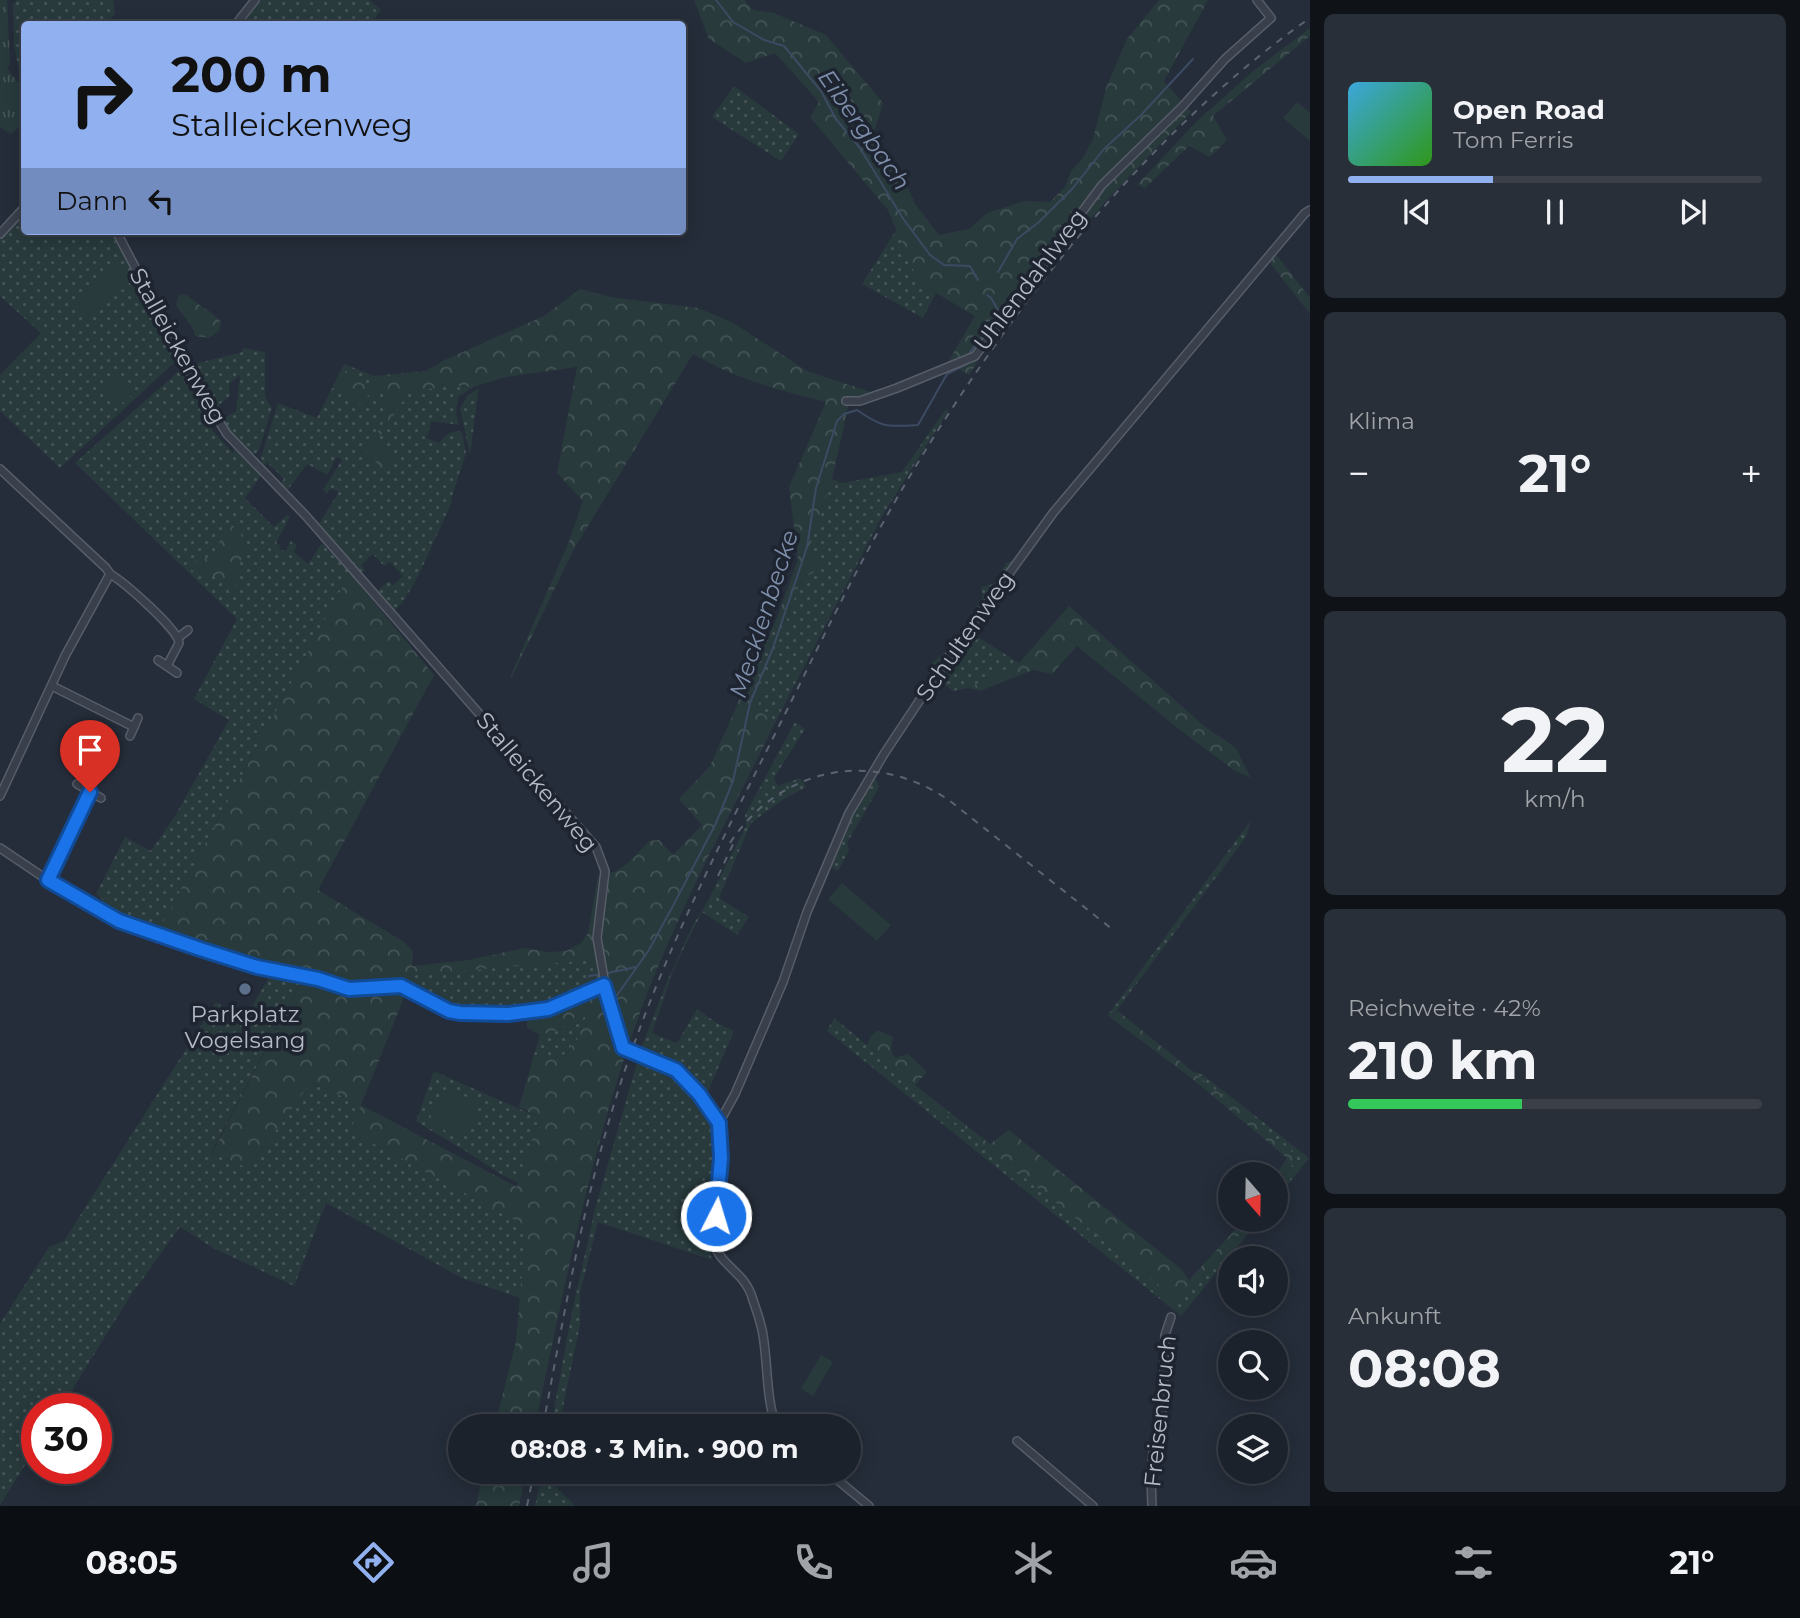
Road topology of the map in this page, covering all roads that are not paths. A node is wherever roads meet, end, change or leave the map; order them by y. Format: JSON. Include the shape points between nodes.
{"nodes":[{"id":1,"x":256,"y":0,"type":"edge"},
{"id":2,"x":1257,"y":0,"type":"edge"},
{"id":3,"x":238,"y":21,"type":"edge"},
{"id":4,"x":1310,"y":210,"type":"edge"},
{"id":5,"x":21,"y":211,"type":"edge"},
{"id":6,"x":0,"y":234,"type":"edge"},
{"id":7,"x":118,"y":235,"type":"edge"},
{"id":8,"x":846,"y":401,"type":"dead end"},
{"id":9,"x":3,"y":472,"type":"edge"},
{"id":10,"x":0,"y":481,"type":"edge"},
{"id":11,"x":110,"y":574,"type":"junction"},
{"id":12,"x":188,"y":631,"type":"dead end"},
{"id":13,"x":179,"y":638,"type":"junction"},
{"id":14,"x":158,"y":660,"type":"dead end"},
{"id":15,"x":167,"y":666,"type":"junction"},
{"id":16,"x":177,"y":673,"type":"dead end"},
{"id":17,"x":52,"y":686,"type":"junction"},
{"id":18,"x":138,"y":718,"type":"dead end"},
{"id":19,"x":134,"y":727,"type":"junction"},
{"id":20,"x":130,"y":736,"type":"dead end"},
{"id":21,"x":77,"y":784,"type":"dead end"},
{"id":22,"x":90,"y":792,"type":"junction"},
{"id":23,"x":0,"y":796,"type":"edge"},
{"id":24,"x":101,"y":799,"type":"dead end"},
{"id":25,"x":0,"y":848,"type":"edge"},
{"id":26,"x":48,"y":880,"type":"junction"},
{"id":27,"x":603,"y":977,"type":"junction"},
{"id":28,"x":719,"y":1123,"type":"junction"},
{"id":29,"x":1171,"y":1317,"type":"dead end"},
{"id":30,"x":774,"y":1414,"type":"edge"},
{"id":31,"x":1017,"y":1441,"type":"dead end"},
{"id":32,"x":842,"y":1484,"type":"edge"},
{"id":33,"x":869,"y":1506,"type":"edge"},
{"id":34,"x":1093,"y":1506,"type":"edge"},
{"id":35,"x":1152,"y":1506,"type":"edge"}],
"edges":[{"from":1,"to":3,"type":"street"},
{"from":2,"to":8,"type":"street","name":"Uhlendahlweg","via":[[1271,18],[1102,184],[983,348],[967,360],[897,388]]},
{"from":4,"to":28,"type":"street","name":"Schultenweg","via":[[1053,513],[905,723],[849,813],[783,982]]},
{"from":5,"to":6,"type":"street"},
{"from":7,"to":27,"type":"street","name":"Stalleickenweg","via":[[227,434],[308,518],[596,847],[605,871],[597,938]]},
{"from":9,"to":10,"type":"street"},
{"from":9,"to":11,"type":"street"},
{"from":11,"to":13,"type":"street"},
{"from":11,"to":17,"type":"street"},
{"from":12,"to":13,"type":"street"},
{"from":13,"to":15,"type":"street"},
{"from":14,"to":15,"type":"street"},
{"from":15,"to":16,"type":"street"},
{"from":17,"to":19,"type":"street"},
{"from":17,"to":23,"type":"street"},
{"from":18,"to":19,"type":"street"},
{"from":19,"to":20,"type":"street"},
{"from":21,"to":22,"type":"street"},
{"from":22,"to":24,"type":"street"},
{"from":22,"to":26,"type":"street"},
{"from":25,"to":26,"type":"street"},
{"from":26,"to":27,"type":"street","via":[[119,921],[200,949],[349,989],[401,986],[460,1013],[548,1009]]},
{"from":27,"to":28,"type":"street","name":"Stalleickenweg","via":[[623,1048],[676,1070]]},
{"from":28,"to":30,"type":"street","via":[[714,1242],[717,1254],[750,1292],[763,1332]]},
{"from":29,"to":35,"type":"street","name":"Freisenbruch","via":[[1165,1335],[1163,1406],[1153,1452]]},
{"from":31,"to":34,"type":"street"},
{"from":32,"to":33,"type":"street"}]}
